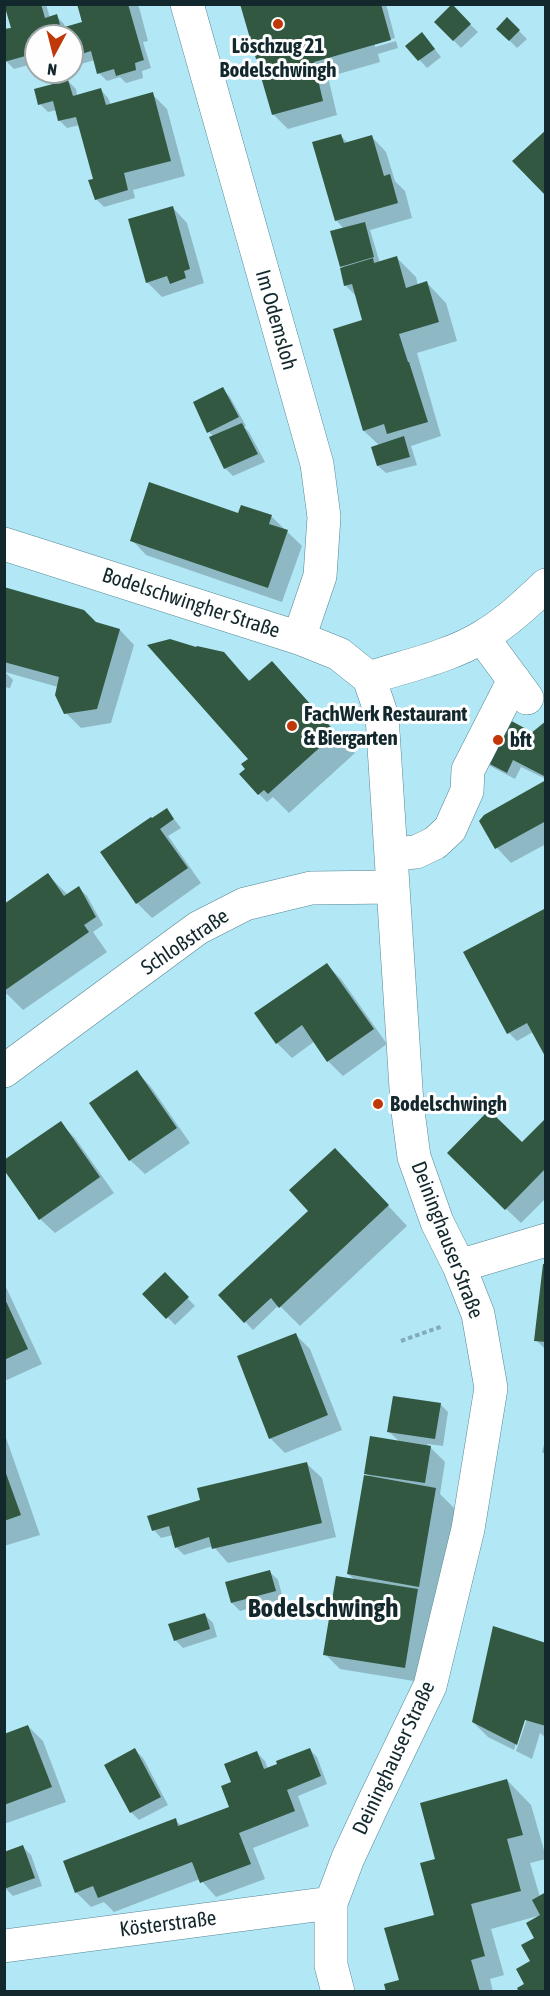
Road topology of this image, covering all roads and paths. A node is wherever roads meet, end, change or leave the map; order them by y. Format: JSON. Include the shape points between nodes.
{"nodes":[{"id":1,"x":187,"y":4,"type":"edge"},
{"id":2,"x":4,"y":544,"type":"edge"},
{"id":3,"x":546,"y":585,"type":"edge"},
{"id":4,"x":482,"y":637,"type":"junction"},
{"id":5,"x":299,"y":638,"type":"junction"},
{"id":6,"x":369,"y":678,"type":"junction"},
{"id":7,"x":391,"y":854,"type":"junction"},
{"id":8,"x":393,"y":887,"type":"junction"},
{"id":9,"x":4,"y":1071,"type":"edge"},
{"id":10,"x":546,"y":1240,"type":"edge"},
{"id":11,"x":459,"y":1266,"type":"junction"},
{"id":12,"x":435,"y":1329,"type":"dead end"},
{"id":13,"x":401,"y":1341,"type":"dead end"},
{"id":14,"x":331,"y":1903,"type":"junction"},
{"id":15,"x":4,"y":1946,"type":"edge"},
{"id":16,"x":338,"y":1992,"type":"edge"}],
"edges":[{"from":1,"to":5,"type":"street","name":"Im Odemsloh","via":[[317,464],[324,517],[320,576]]},
{"from":2,"to":5,"type":"street","name":"Bodelschwingher Straße"},
{"from":3,"to":4,"type":"street"},
{"from":4,"to":6,"type":"street","via":[[464,647]]},
{"from":4,"to":7,"type":"street","via":[[529,700],[490,775],[467,791],[450,829],[435,843],[416,852]]},
{"from":5,"to":6,"type":"street","name":"Bodelschwingher Straße","via":[[339,654]]},
{"from":6,"to":7,"type":"street","name":"Deininghauser Straße","via":[[382,716]]},
{"from":7,"to":8,"type":"street","name":"Deininghauser Straße"},
{"from":8,"to":9,"type":"street","name":"Schloßstraße","via":[[311,888],[245,904],[198,928]]},
{"from":8,"to":11,"type":"street","name":"Deininghauser Straße","via":[[406,1104],[414,1157],[437,1222]]},
{"from":10,"to":11,"type":"street"},
{"from":11,"to":14,"type":"street","name":"Deininghauser Straße","via":[[478,1314],[491,1388],[468,1528],[430,1686],[369,1811]]},
{"from":12,"to":13,"type":"path"},
{"from":14,"to":15,"type":"street","name":"Kösterstraße"},
{"from":14,"to":16,"type":"street","name":"Deininghauser Straße","via":[[331,1965]]}]}
